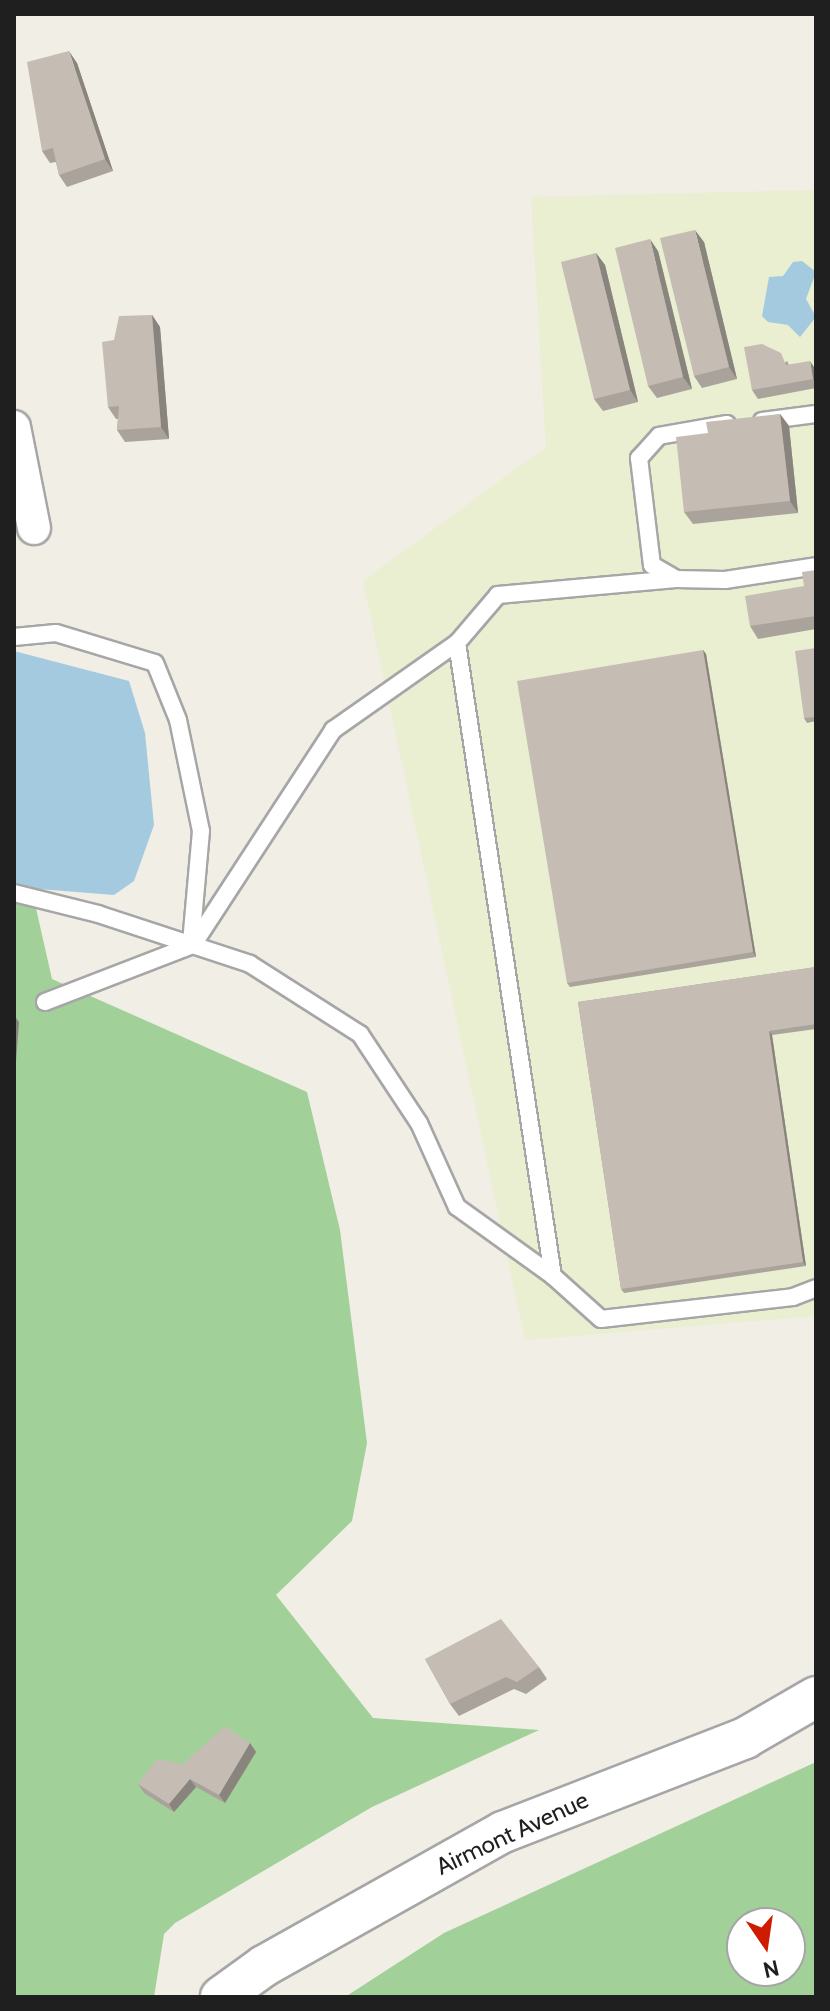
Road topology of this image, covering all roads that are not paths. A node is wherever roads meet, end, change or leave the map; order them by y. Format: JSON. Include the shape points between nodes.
{"nodes":[{"id":1,"x":816,"y":414,"type":"edge"},
{"id":2,"x":14,"y":427,"type":"edge"},
{"id":3,"x":34,"y":528,"type":"dead end"},
{"id":4,"x":816,"y":566,"type":"edge"},
{"id":5,"x":676,"y":579,"type":"junction"},
{"id":6,"x":14,"y":637,"type":"edge"},
{"id":7,"x":457,"y":643,"type":"junction"},
{"id":8,"x":14,"y":893,"type":"edge"},
{"id":9,"x":192,"y":944,"type":"junction"},
{"id":10,"x":45,"y":1002,"type":"dead end"},
{"id":11,"x":553,"y":1276,"type":"junction"},
{"id":12,"x":816,"y":1288,"type":"edge"},
{"id":13,"x":816,"y":1697,"type":"edge"},
{"id":14,"x":221,"y":1997,"type":"edge"}],
"edges":[{"from":1,"to":5,"type":"lane","via":[[684,428],[659,436],[639,458],[652,565]]},
{"from":2,"to":3,"type":"street"},
{"from":4,"to":5,"type":"lane","via":[[725,580]]},
{"from":5,"to":7,"type":"lane","via":[[498,595]]},
{"from":6,"to":9,"type":"lane","via":[[56,633],[155,663],[178,720],[201,831]]},
{"from":7,"to":9,"type":"lane","via":[[333,730]]},
{"from":7,"to":11,"type":"lane"},
{"from":8,"to":9,"type":"lane"},
{"from":9,"to":10,"type":"lane"},
{"from":9,"to":11,"type":"lane","via":[[250,964],[360,1034],[419,1123],[457,1207]]},
{"from":11,"to":12,"type":"lane","via":[[601,1319],[793,1297]]},
{"from":13,"to":14,"type":"street","name":"Airmont Avenue","via":[[745,1738],[503,1832],[264,1966]]}]}
